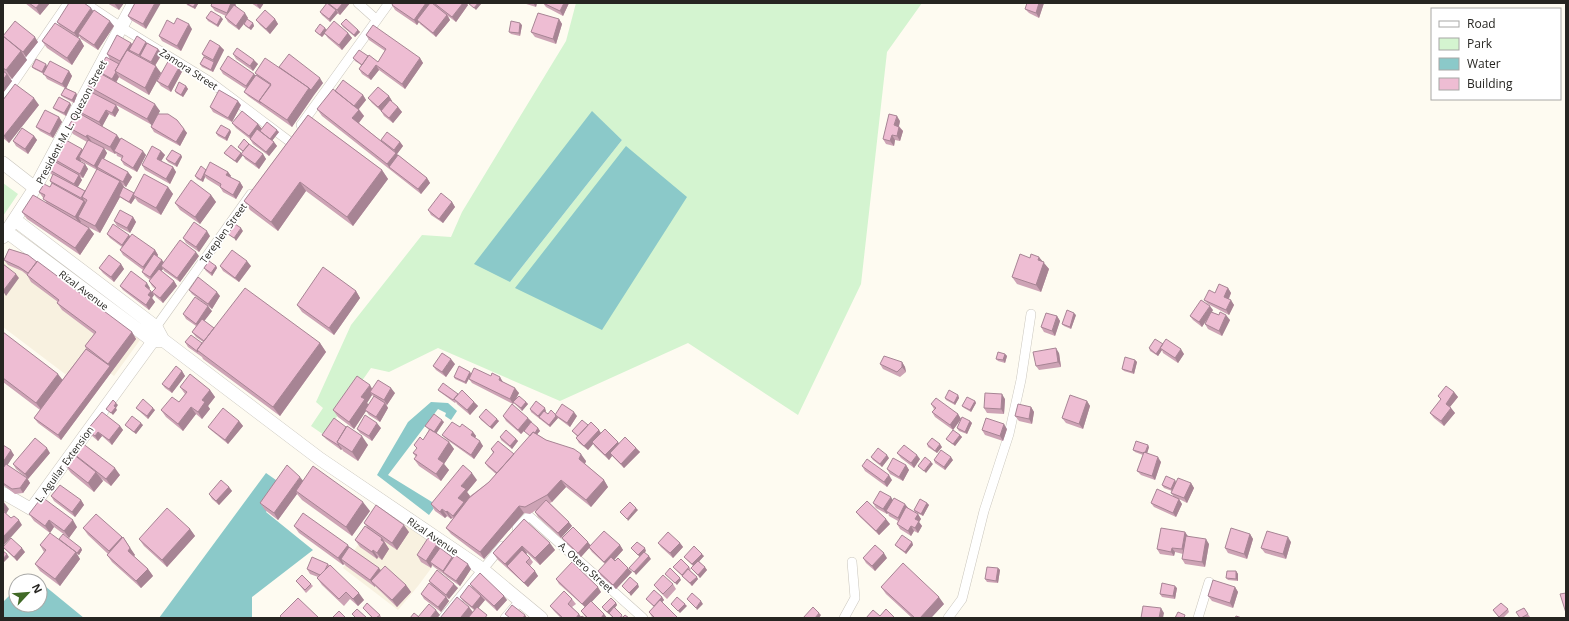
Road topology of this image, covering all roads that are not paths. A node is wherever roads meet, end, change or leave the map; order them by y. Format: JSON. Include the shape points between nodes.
{"nodes":[{"id":1,"x":68,"y":3,"type":"edge"},
{"id":2,"x":85,"y":3,"type":"edge"},
{"id":3,"x":134,"y":3,"type":"edge"},
{"id":4,"x":358,"y":3,"type":"edge"},
{"id":5,"x":389,"y":3,"type":"edge"},
{"id":6,"x":377,"y":20,"type":"junction"},
{"id":7,"x":121,"y":27,"type":"junction"},
{"id":8,"x":3,"y":98,"type":"edge"},
{"id":9,"x":3,"y":163,"type":"edge"},
{"id":10,"x":257,"y":186,"type":"edge"},
{"id":11,"x":36,"y":188,"type":"junction"},
{"id":12,"x":15,"y":220,"type":"junction"},
{"id":13,"x":5,"y":235,"type":"edge"},
{"id":14,"x":1031,"y":314,"type":"dead end"},
{"id":15,"x":156,"y":328,"type":"junction"},
{"id":16,"x":158,"y":341,"type":"junction"},
{"id":17,"x":3,"y":493,"type":"edge"},
{"id":18,"x":852,"y":562,"type":"dead end"},
{"id":19,"x":482,"y":569,"type":"junction"},
{"id":20,"x":1209,"y":582,"type":"dead end"},
{"id":21,"x":521,"y":600,"type":"junction"},
{"id":22,"x":443,"y":618,"type":"edge"},
{"id":23,"x":505,"y":618,"type":"edge"},
{"id":24,"x":541,"y":618,"type":"edge"},
{"id":25,"x":643,"y":618,"type":"edge"},
{"id":26,"x":844,"y":618,"type":"edge"},
{"id":27,"x":948,"y":618,"type":"edge"},
{"id":28,"x":1198,"y":618,"type":"edge"}],
"edges":[{"from":1,"to":8,"type":"street"},
{"from":2,"to":7,"type":"street","name":"Zamora Street"},
{"from":3,"to":7,"type":"main road","name":"President M. L. Quezon Street"},
{"from":4,"to":6,"type":"street"},
{"from":5,"to":6,"type":"street"},
{"from":6,"to":7,"type":"street","name":"Zamora Street","via":[[286,144],[209,81]]},
{"from":7,"to":11,"type":"main road","name":"President M. L. Quezon Street"},
{"from":9,"to":11,"type":"main road"},
{"from":10,"to":15,"type":"street","name":"Tereplen Street"},
{"from":11,"to":12,"type":"main road","name":"President M. L. Quezon Street"},
{"from":12,"to":13,"type":"main road","name":"President M. L. Quezon Street"},
{"from":12,"to":15,"type":"main road","name":"Rizal Avenue"},
{"from":13,"to":16,"type":"main road","name":"Rizal Avenue"},
{"from":14,"to":27,"type":"street","via":[[1010,434],[984,511],[962,600]]},
{"from":15,"to":16,"type":"main road","name":"Rizal Avenue"},
{"from":16,"to":17,"type":"street","name":"L. Aguilar Extension","via":[[31,509]]},
{"from":16,"to":19,"type":"main road","name":"Rizal Avenue","via":[[290,438]]},
{"from":18,"to":26,"type":"street","via":[[855,598]]},
{"from":19,"to":21,"type":"main road","name":"Rizal Avenue"},
{"from":19,"to":22,"type":"street"},
{"from":19,"to":25,"type":"street","name":"A. Otero Street","via":[[529,516]]},
{"from":20,"to":28,"type":"street"},
{"from":21,"to":23,"type":"street"},
{"from":21,"to":24,"type":"main road","name":"Rizal Avenue"}]}
